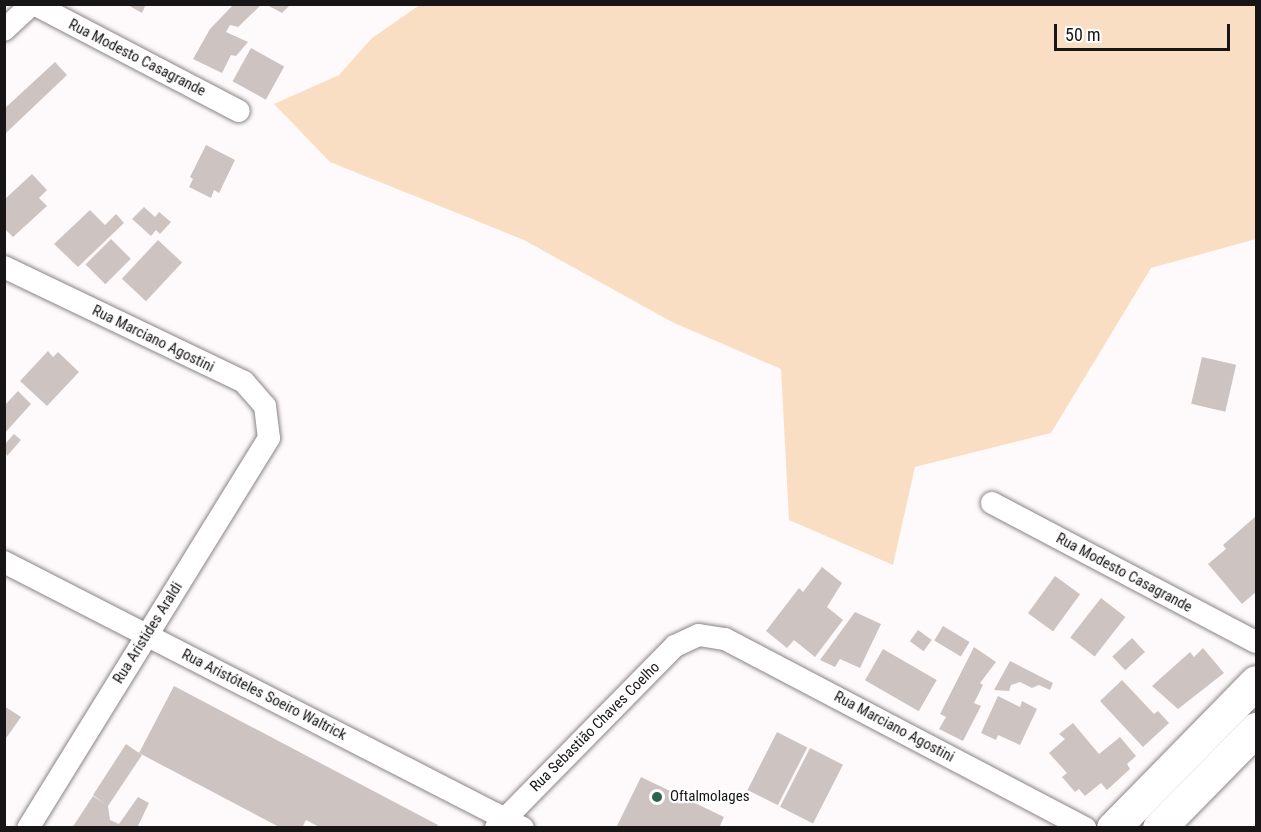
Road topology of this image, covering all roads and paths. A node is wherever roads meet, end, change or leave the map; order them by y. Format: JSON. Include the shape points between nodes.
{"nodes":[{"id":1,"x":33,"y":4,"type":"edge"},
{"id":2,"x":4,"y":30,"type":"edge"},
{"id":3,"x":239,"y":111,"type":"dead end"},
{"id":4,"x":4,"y":267,"type":"edge"},
{"id":5,"x":269,"y":438,"type":"joint"},
{"id":6,"x":992,"y":503,"type":"dead end"},
{"id":7,"x":4,"y":562,"type":"edge"},
{"id":8,"x":147,"y":635,"type":"junction"},
{"id":9,"x":699,"y":635,"type":"joint"},
{"id":10,"x":1257,"y":642,"type":"edge"},
{"id":11,"x":1257,"y":682,"type":"edge"},
{"id":12,"x":1257,"y":729,"type":"edge"},
{"id":13,"x":508,"y":824,"type":"edge"},
{"id":14,"x":28,"y":828,"type":"edge"},
{"id":15,"x":1086,"y":828,"type":"edge"},
{"id":16,"x":1113,"y":828,"type":"edge"},
{"id":17,"x":1159,"y":828,"type":"edge"}],
"edges":[{"from":1,"to":2,"type":"street"},
{"from":1,"to":3,"type":"street","name":"Rua Modesto Casagrande"},
{"from":4,"to":5,"type":"street","name":"Rua Marciano Agostini","via":[[244,382],[264,406]]},
{"from":5,"to":8,"type":"street","name":"Rua Aristides Araldi"},
{"from":6,"to":10,"type":"street","name":"Rua Modesto Casagrande"},
{"from":7,"to":8,"type":"street","name":"Rua Aristóteles Soeiro Waltrick"},
{"from":8,"to":13,"type":"street","name":"Rua Aristóteles Soeiro Waltrick"},
{"from":8,"to":14,"type":"street","name":"Rua Aristides Araldi"},
{"from":9,"to":13,"type":"street","name":"Rua Sebastião Chaves Coelho","via":[[675,646]]},
{"from":9,"to":15,"type":"street","name":"Rua Marciano Agostini","via":[[725,639]]},
{"from":11,"to":16,"type":"street"},
{"from":12,"to":17,"type":"street"}]}
